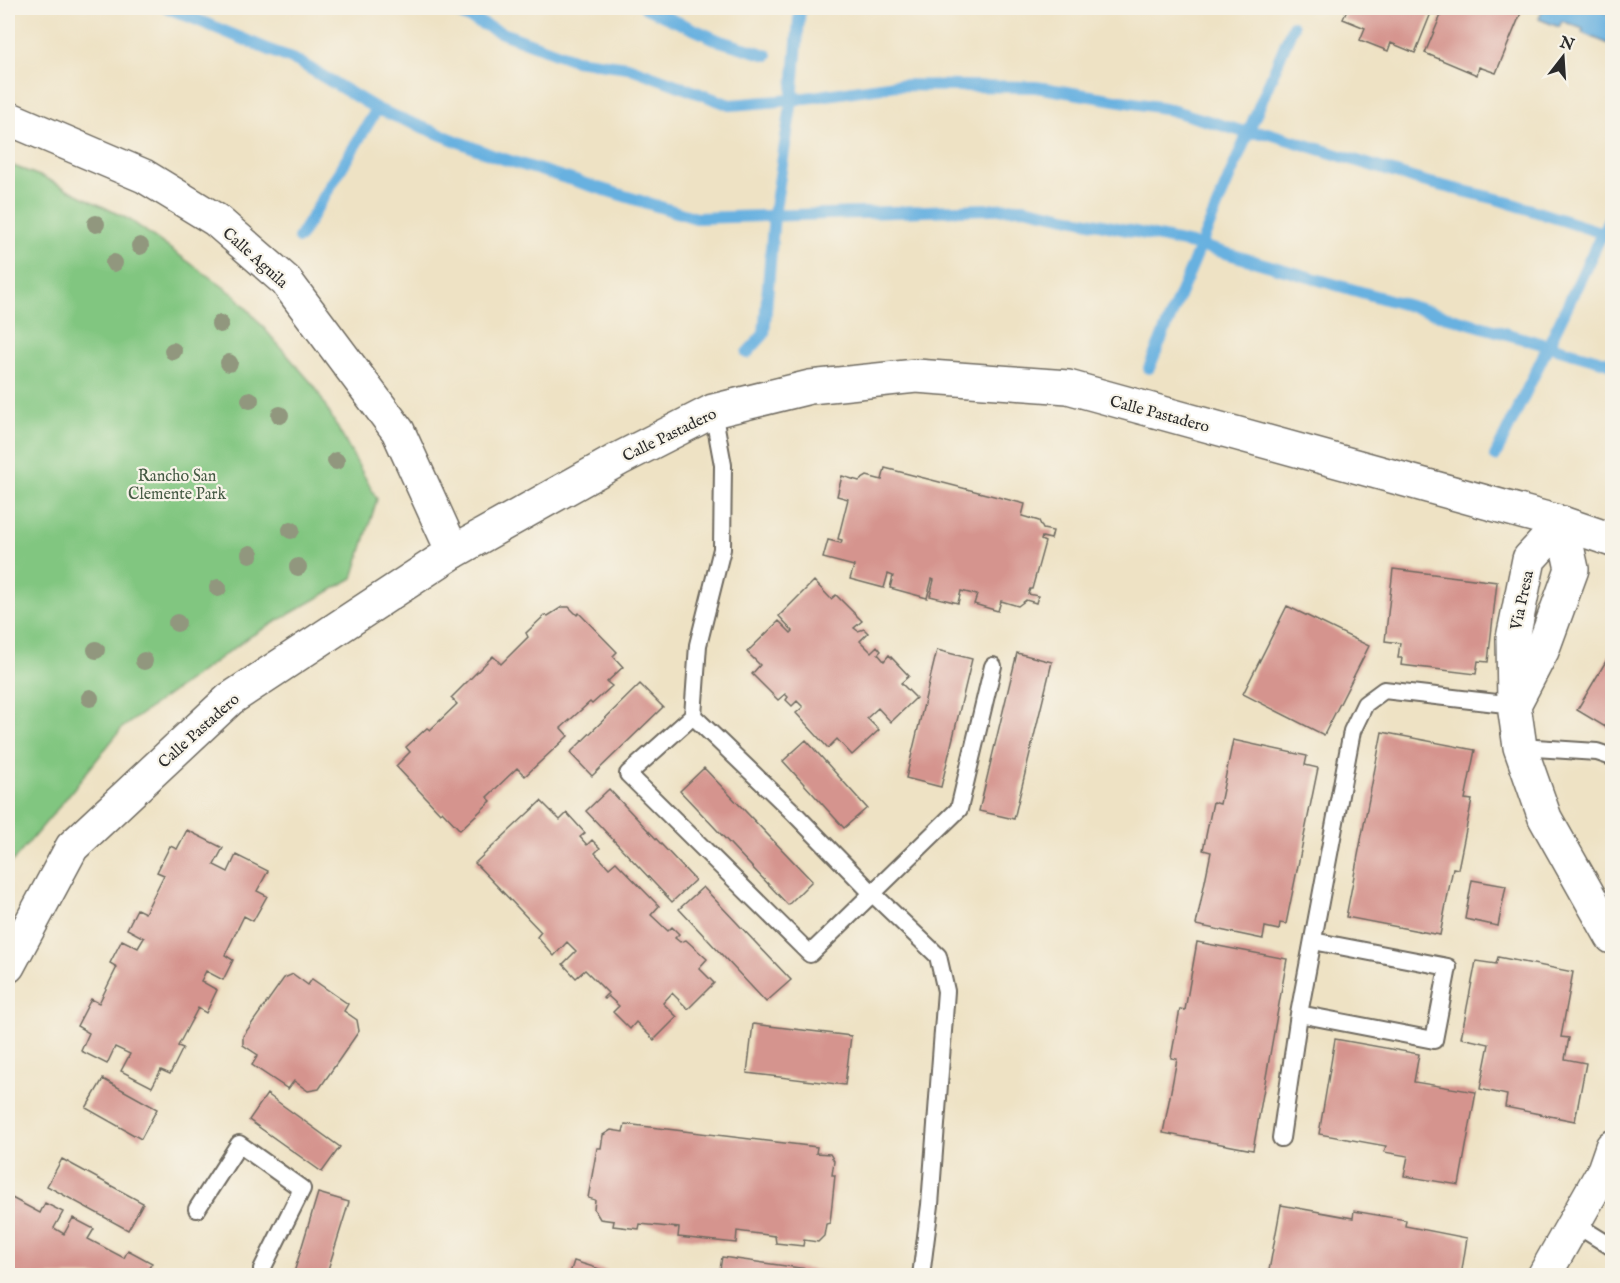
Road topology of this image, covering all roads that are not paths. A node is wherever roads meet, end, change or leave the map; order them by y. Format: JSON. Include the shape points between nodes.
{"nodes":[{"id":1,"x":8,"y":118,"type":"edge"},
{"id":2,"x":713,"y":411,"type":"junction"},
{"id":3,"x":1562,"y":523,"type":"junction"},
{"id":4,"x":1612,"y":540,"type":"edge"},
{"id":5,"x":453,"y":552,"type":"junction"},
{"id":6,"x":993,"y":666,"type":"dead end"},
{"id":7,"x":1514,"y":705,"type":"junction"},
{"id":8,"x":693,"y":716,"type":"junction"},
{"id":9,"x":1520,"y":747,"type":"junction"},
{"id":10,"x":1612,"y":758,"type":"edge"},
{"id":11,"x":872,"y":893,"type":"junction"},
{"id":12,"x":1612,"y":937,"type":"edge"},
{"id":13,"x":1313,"y":941,"type":"junction"},
{"id":14,"x":8,"y":966,"type":"edge"},
{"id":15,"x":1299,"y":1014,"type":"junction"},
{"id":16,"x":1281,"y":1138,"type":"dead end"},
{"id":17,"x":1612,"y":1147,"type":"edge"},
{"id":18,"x":197,"y":1209,"type":"dead end"},
{"id":19,"x":1575,"y":1224,"type":"junction"},
{"id":20,"x":1612,"y":1247,"type":"edge"},
{"id":21,"x":262,"y":1269,"type":"dead end"},
{"id":22,"x":921,"y":1275,"type":"edge"},
{"id":23,"x":1544,"y":1275,"type":"edge"}],
"edges":[{"from":1,"to":5,"type":"street","name":"Calle Aguila","via":[[144,176],[216,220],[286,282],[398,430]]},
{"from":2,"to":3,"type":"street","name":"Calle Pastadero","via":[[810,387],[916,376],[1068,387]]},
{"from":2,"to":5,"type":"street","name":"Calle Pastadero"},
{"from":2,"to":8,"type":"lane","via":[[723,465],[722,549],[698,645]]},
{"from":3,"to":4,"type":"street","name":"Calle Pastadero"},
{"from":3,"to":7,"type":"street","name":"Via Presa","via":[[1572,568],[1542,651]]},
{"from":3,"to":7,"type":"street","name":"Via Presa","via":[[1529,559],[1513,638]]},
{"from":5,"to":14,"type":"street","name":"Calle Pastadero","via":[[222,707],[72,847]]},
{"from":6,"to":11,"type":"lane","via":[[959,809]]},
{"from":7,"to":9,"type":"street","name":"Via Presa"},
{"from":7,"to":13,"type":"lane","via":[[1384,690],[1365,704],[1352,731]]},
{"from":8,"to":11,"type":"lane"},
{"from":8,"to":11,"type":"lane","via":[[628,774],[810,954]]},
{"from":9,"to":10,"type":"lane","via":[[1597,752]]},
{"from":9,"to":12,"type":"street","name":"Via Presa","via":[[1545,818]]},
{"from":11,"to":22,"type":"lane","via":[[938,956],[946,991]]},
{"from":13,"to":15,"type":"lane"},
{"from":13,"to":15,"type":"lane","via":[[1448,967],[1434,1040]]},
{"from":15,"to":16,"type":"lane"},
{"from":17,"to":19,"type":"street"},
{"from":18,"to":21,"type":"lane","via":[[239,1144],[302,1189]]},
{"from":19,"to":20,"type":"lane"},
{"from":19,"to":23,"type":"street"}]}
